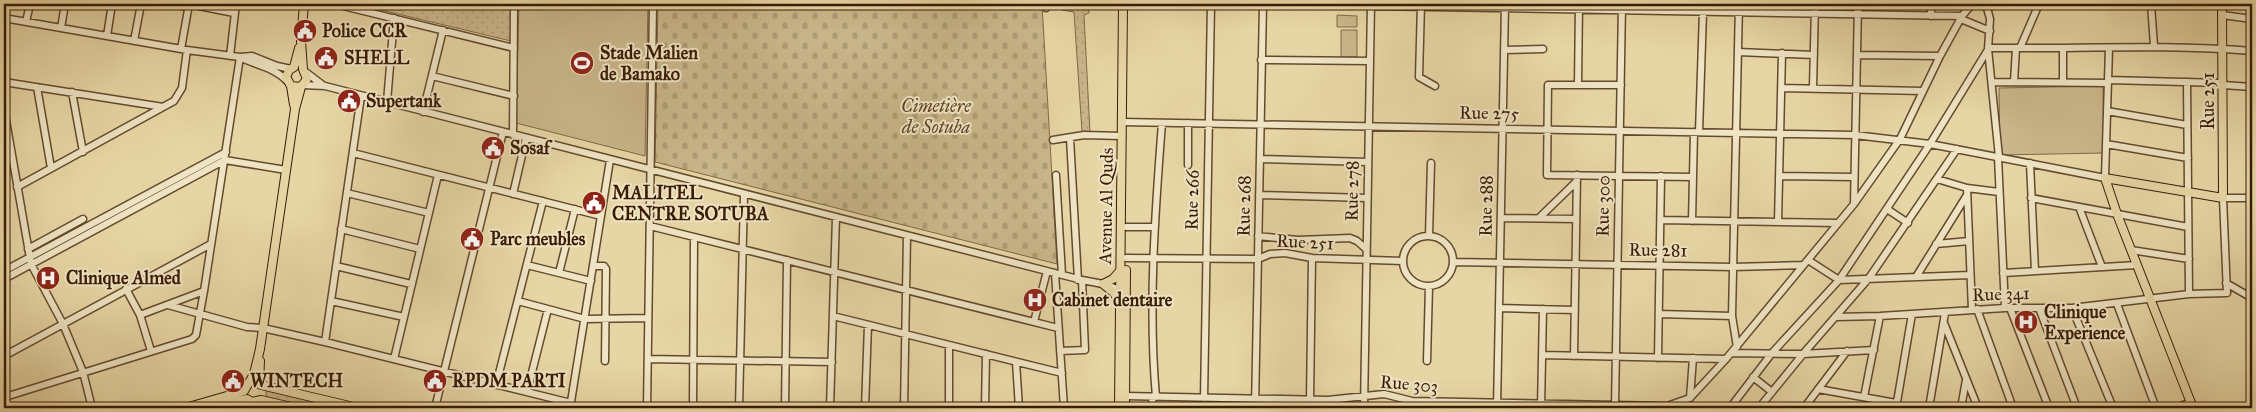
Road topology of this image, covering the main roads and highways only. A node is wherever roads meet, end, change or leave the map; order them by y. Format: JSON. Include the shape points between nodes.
{"nodes":[{"id":1,"x":304,"y":4,"type":"edge"},
{"id":2,"x":1123,"y":4,"type":"edge"},
{"id":3,"x":1127,"y":4,"type":"edge"},
{"id":4,"x":2222,"y":4,"type":"edge"},
{"id":5,"x":301,"y":41,"type":"junction"},
{"id":6,"x":292,"y":68,"type":"junction"},
{"id":7,"x":305,"y":71,"type":"junction"},
{"id":8,"x":289,"y":84,"type":"junction"},
{"id":9,"x":302,"y":86,"type":"junction"},
{"id":10,"x":295,"y":109,"type":"junction"},
{"id":11,"x":1124,"y":122,"type":"junction"},
{"id":12,"x":1120,"y":271,"type":"junction"},
{"id":13,"x":1123,"y":291,"type":"junction"},
{"id":14,"x":1120,"y":301,"type":"junction"},
{"id":15,"x":260,"y":348,"type":"junction"},
{"id":16,"x":260,"y":384,"type":"junction"},
{"id":17,"x":251,"y":399,"type":"edge"},
{"id":18,"x":222,"y":403,"type":"junction"},
{"id":19,"x":2192,"y":405,"type":"edge"},
{"id":20,"x":186,"y":408,"type":"edge"},
{"id":21,"x":206,"y":408,"type":"edge"},
{"id":22,"x":238,"y":408,"type":"edge"},
{"id":23,"x":296,"y":408,"type":"edge"},
{"id":24,"x":358,"y":408,"type":"edge"},
{"id":25,"x":1119,"y":408,"type":"edge"},
{"id":26,"x":1125,"y":408,"type":"edge"}],
"edges":[{"from":1,"to":5,"type":"main road"},
{"from":2,"to":11,"type":"main road","name":"Avenue Al Quds"},
{"from":3,"to":11,"type":"main road","name":"Avenue Al Quds"},
{"from":4,"to":19,"type":"main road","name":"Rue 251","via":[[2223,198],[2106,178]]},
{"from":5,"to":6,"type":"main road"},
{"from":5,"to":7,"type":"main road"},
{"from":6,"to":7,"type":"main road"},
{"from":6,"to":8,"type":"main road","via":[[286,75]]},
{"from":7,"to":9,"type":"main road","via":[[307,81]]},
{"from":8,"to":9,"type":"main road"},
{"from":8,"to":10,"type":"main road"},
{"from":9,"to":10,"type":"main road"},
{"from":10,"to":15,"type":"main road"},
{"from":11,"to":12,"type":"main road","name":"Avenue Al Quds"},
{"from":11,"to":13,"type":"main road","name":"Avenue Al Quds","via":[[1126,258]]},
{"from":12,"to":13,"type":"main road","name":"Avenue Al Quds"},
{"from":12,"to":14,"type":"main road","via":[[1114,279],[1103,284]]},
{"from":13,"to":14,"type":"main road","name":"Avenue Al Quds"},
{"from":13,"to":26,"type":"main road","name":"Avenue Al Quds"},
{"from":14,"to":25,"type":"main road","name":"Avenue Al Quds"},
{"from":15,"to":16,"type":"main road"},
{"from":15,"to":17,"type":"main road"},
{"from":16,"to":17,"type":"main road","via":[[264,392]]},
{"from":16,"to":17,"type":"main road","via":[[252,382]]},
{"from":16,"to":24,"type":"main road"},
{"from":17,"to":18,"type":"main road"},
{"from":17,"to":20,"type":"main road"},
{"from":17,"to":23,"type":"main road"},
{"from":18,"to":21,"type":"main road"},
{"from":18,"to":22,"type":"main road"}]}
